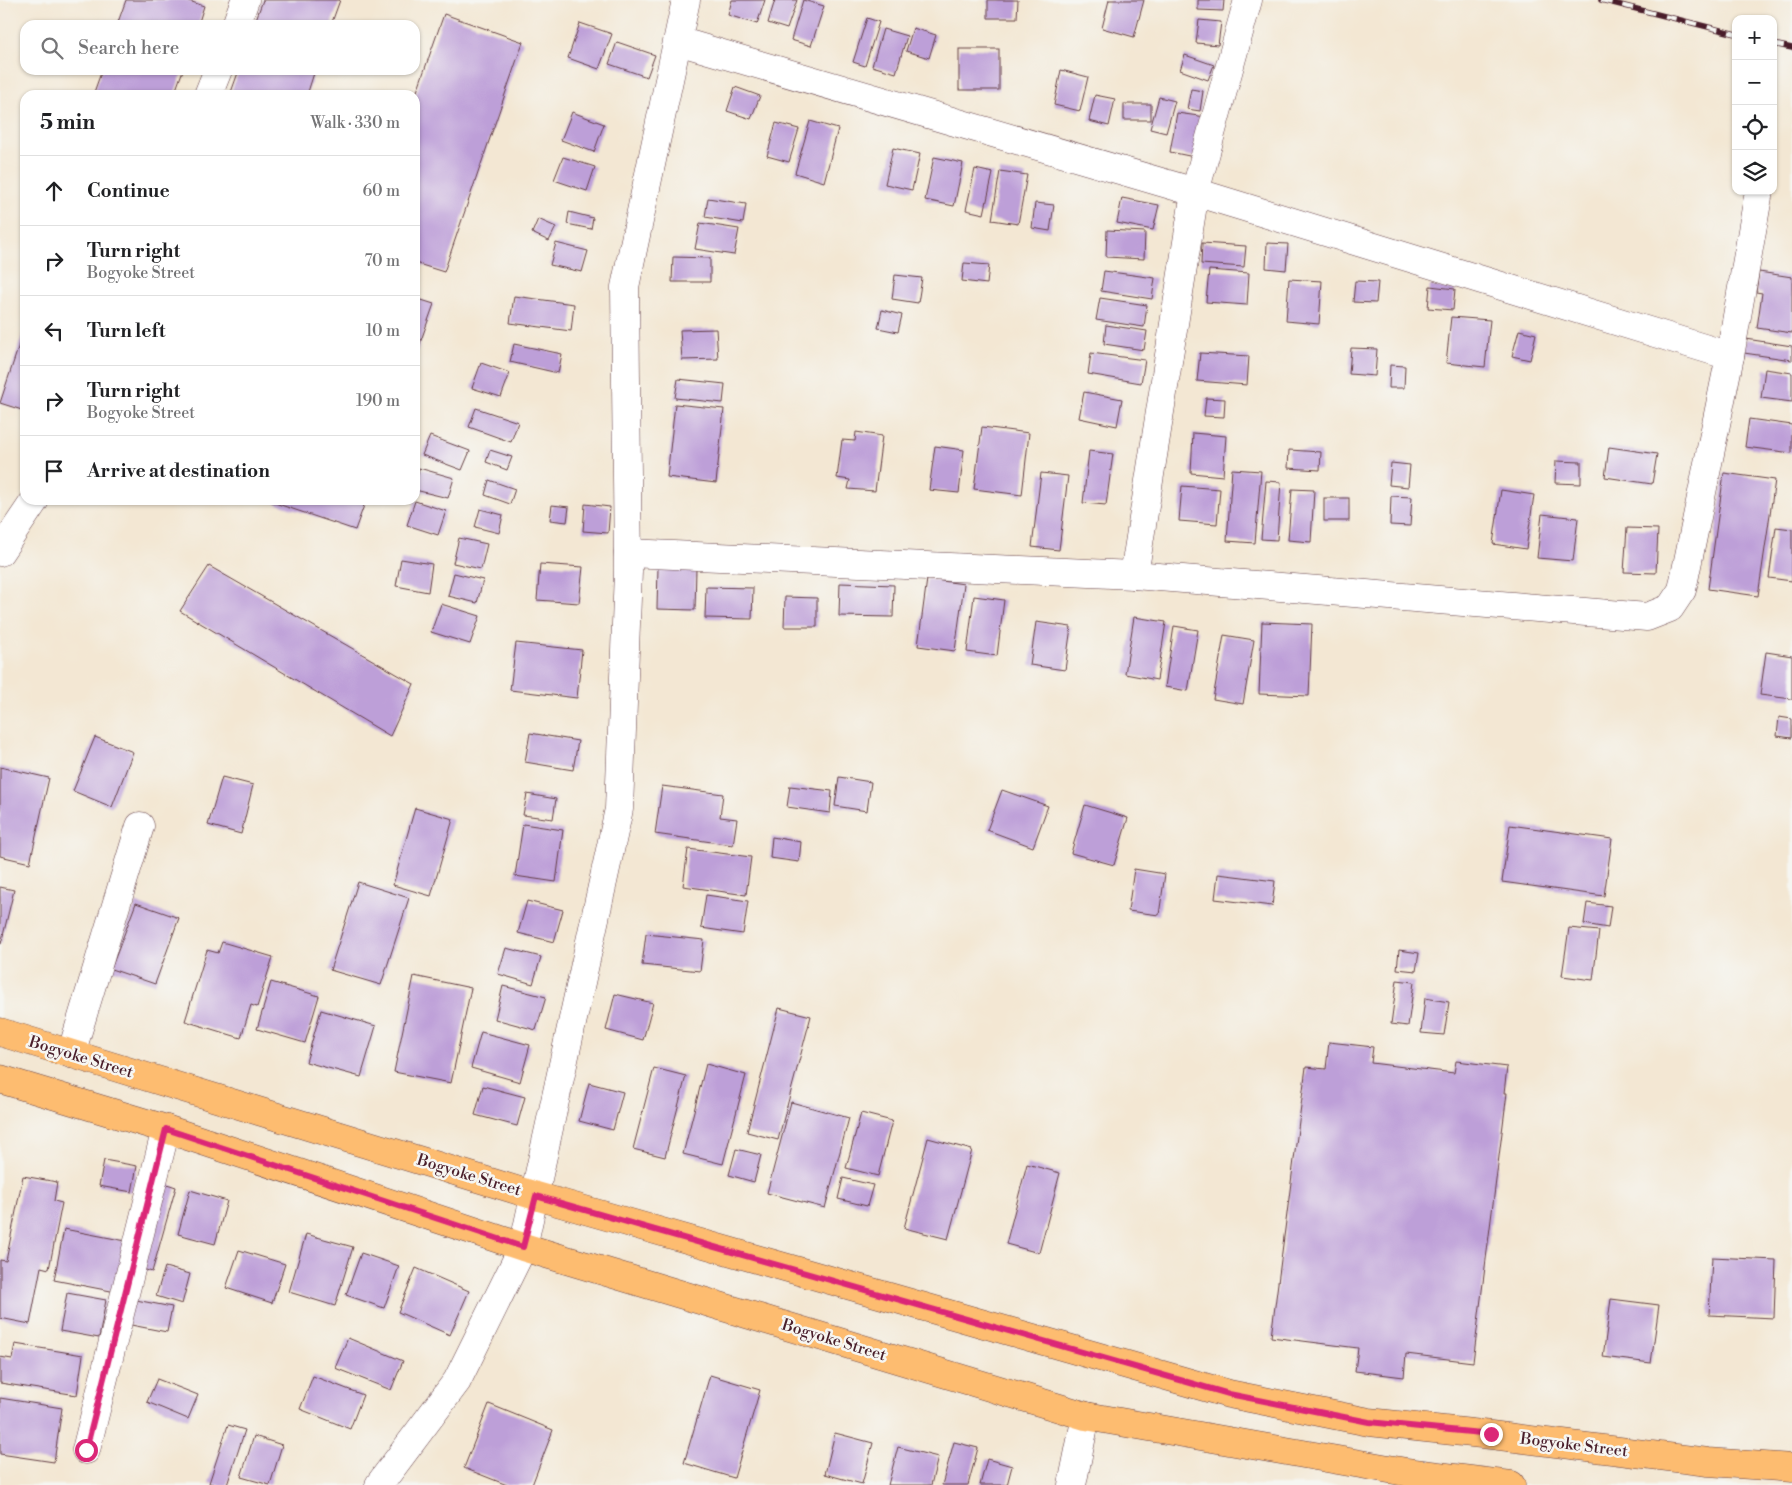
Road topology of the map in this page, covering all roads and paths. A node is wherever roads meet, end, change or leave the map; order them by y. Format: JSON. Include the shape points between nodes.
{"nodes":[{"id":1,"x":245,"y":0,"type":"edge"},
{"id":2,"x":686,"y":0,"type":"edge"},
{"id":3,"x":1248,"y":0,"type":"edge"},
{"id":4,"x":238,"y":20,"type":"edge"},
{"id":5,"x":678,"y":41,"type":"junction"},
{"id":6,"x":216,"y":75,"type":"edge"},
{"id":7,"x":210,"y":90,"type":"edge"},
{"id":8,"x":1195,"y":192,"type":"junction"},
{"id":9,"x":1758,"y":195,"type":"edge"},
{"id":10,"x":1730,"y":356,"type":"junction"},
{"id":11,"x":32,"y":505,"type":"edge"},
{"id":12,"x":0,"y":552,"type":"edge"},
{"id":13,"x":628,"y":553,"type":"junction"},
{"id":14,"x":1134,"y":575,"type":"junction"},
{"id":15,"x":140,"y":826,"type":"dead end"},
{"id":16,"x":0,"y":1032,"type":"edge"},
{"id":17,"x":71,"y":1054,"type":"junction"},
{"id":18,"x":0,"y":1079,"type":"edge"},
{"id":19,"x":166,"y":1129,"type":"junction"},
{"id":20,"x":536,"y":1196,"type":"junction"},
{"id":21,"x":523,"y":1247,"type":"junction"},
{"id":22,"x":1086,"y":1416,"type":"junction"},
{"id":23,"x":86,"y":1450,"type":"dead end"},
{"id":24,"x":1792,"y":1468,"type":"edge"},
{"id":25,"x":1405,"y":1479,"type":"edge"},
{"id":26,"x":379,"y":1485,"type":"edge"},
{"id":27,"x":1072,"y":1485,"type":"edge"},
{"id":28,"x":1511,"y":1485,"type":"edge"}],
"edges":[{"from":1,"to":4,"type":"street"},
{"from":2,"to":5,"type":"street"},
{"from":3,"to":8,"type":"street"},
{"from":5,"to":8,"type":"street"},
{"from":5,"to":13,"type":"street","via":[[625,287]]},
{"from":6,"to":7,"type":"street"},
{"from":8,"to":10,"type":"street"},
{"from":8,"to":14,"type":"street"},
{"from":9,"to":10,"type":"street"},
{"from":10,"to":14,"type":"street","via":[[1682,590],[1670,608],[1647,617]]},
{"from":11,"to":12,"type":"street"},
{"from":13,"to":14,"type":"street"},
{"from":13,"to":20,"type":"street","via":[[619,809]]},
{"from":15,"to":17,"type":"street"},
{"from":16,"to":17,"type":"main road","name":"Bogyoke Street"},
{"from":17,"to":20,"type":"main road","name":"Bogyoke Street"},
{"from":18,"to":19,"type":"main road","name":"Bogyoke Street"},
{"from":19,"to":21,"type":"main road","name":"Bogyoke Street"},
{"from":19,"to":23,"type":"street"},
{"from":20,"to":21,"type":"street"},
{"from":20,"to":24,"type":"main road","name":"Bogyoke Street","via":[[1229,1394],[1369,1422],[1708,1462]]},
{"from":21,"to":22,"type":"main road","name":"Bogyoke Street"},
{"from":21,"to":26,"type":"street","via":[[457,1382]]},
{"from":22,"to":25,"type":"main road","name":"Bogyoke Street"},
{"from":22,"to":27,"type":"street"},
{"from":25,"to":28,"type":"main road","name":"Bogyoke Street"}]}
